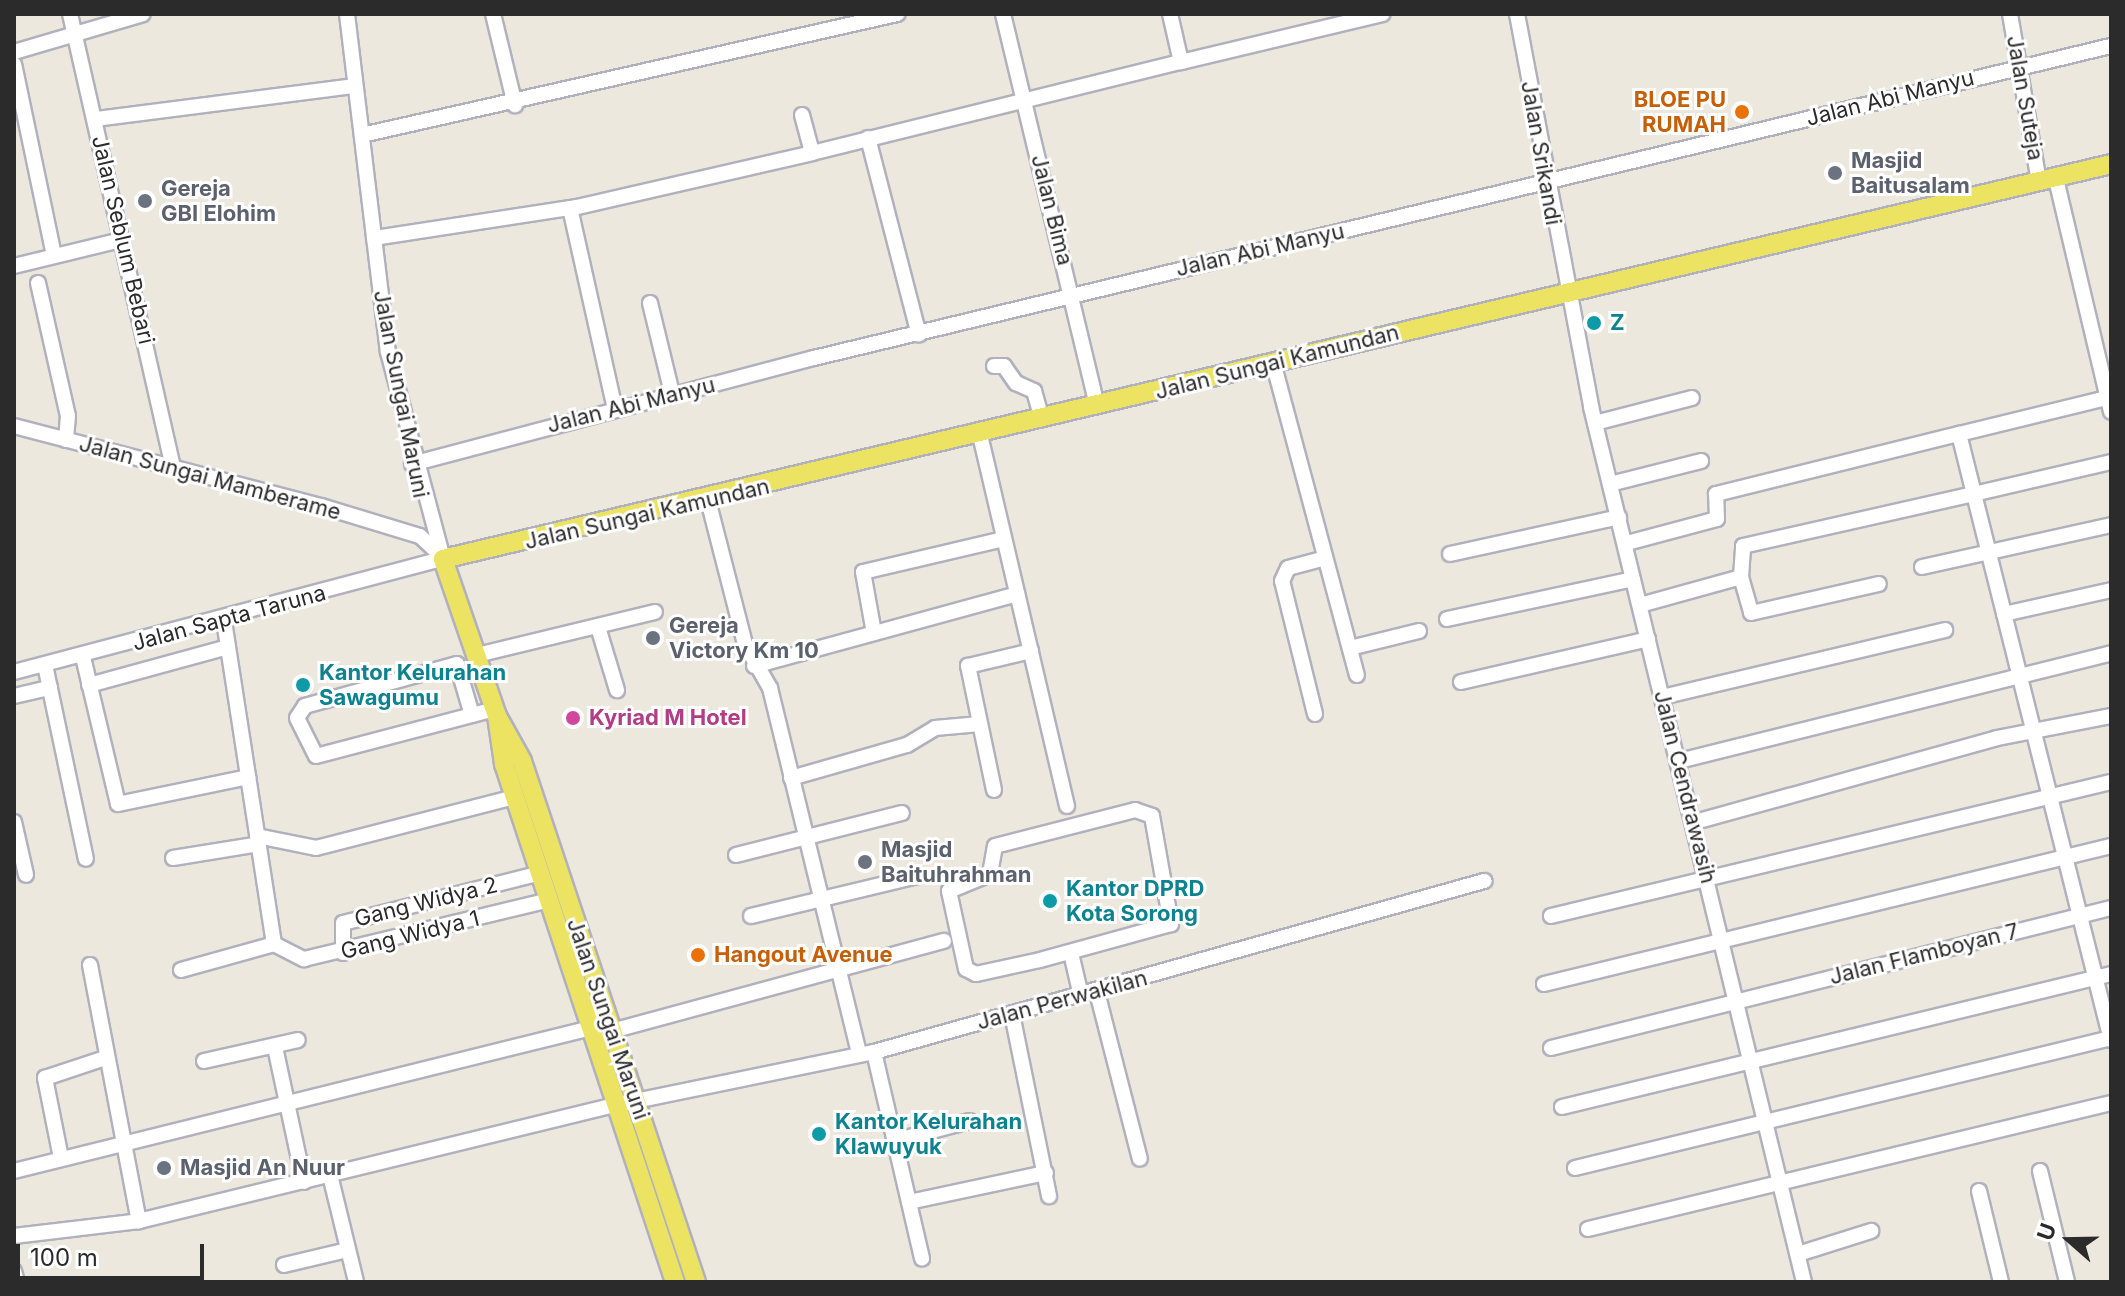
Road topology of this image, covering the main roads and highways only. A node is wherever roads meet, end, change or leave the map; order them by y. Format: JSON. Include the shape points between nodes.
{"nodes":[{"id":1,"x":2111,"y":164,"type":"edge"},
{"id":2,"x":443,"y":559,"type":"joint"},
{"id":3,"x":496,"y":712,"type":"junction"},
{"id":4,"x":675,"y":1282,"type":"edge"},
{"id":5,"x":696,"y":1282,"type":"edge"}],
"edges":[{"from":1,"to":2,"type":"main road","name":"Jalan Sungai Kamundan"},
{"from":2,"to":3,"type":"main road","name":"Jalan Sungai Maruni"},
{"from":3,"to":4,"type":"main road","name":"Jalan Sungai Maruni","via":[[496,737]]},
{"from":3,"to":5,"type":"main road","name":"Jalan Sungai Maruni","via":[[522,761]]}]}
